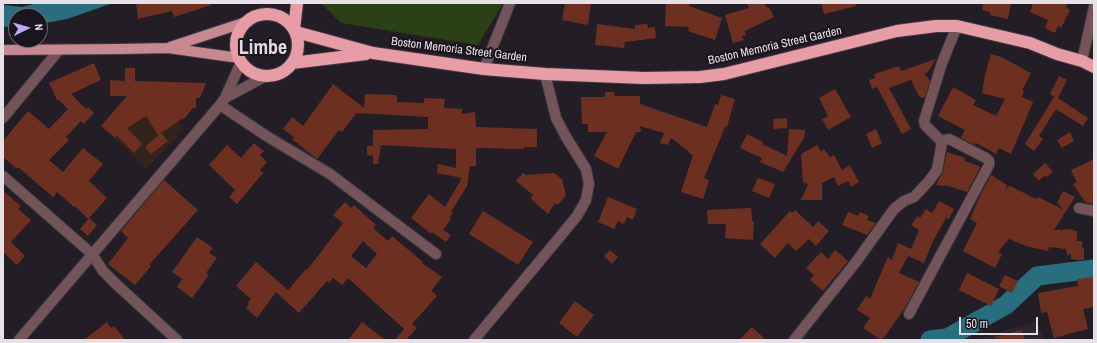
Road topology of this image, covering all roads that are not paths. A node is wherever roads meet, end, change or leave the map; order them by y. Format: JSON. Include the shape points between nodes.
{"nodes":[{"id":1,"x":264,"y":3,"type":"edge"},
{"id":2,"x":298,"y":3,"type":"edge"},
{"id":3,"x":510,"y":3,"type":"edge"},
{"id":4,"x":1094,"y":7,"type":"edge"},
{"id":5,"x":249,"y":19,"type":"junction"},
{"id":6,"x":958,"y":26,"type":"junction"},
{"id":7,"x":295,"y":30,"type":"junction"},
{"id":8,"x":168,"y":48,"type":"junction"},
{"id":9,"x":3,"y":50,"type":"edge"},
{"id":10,"x":59,"y":50,"type":"junction"},
{"id":11,"x":373,"y":53,"type":"junction"},
{"id":12,"x":240,"y":60,"type":"junction"},
{"id":13,"x":1082,"y":60,"type":"junction"},
{"id":14,"x":292,"y":63,"type":"junction"},
{"id":15,"x":1094,"y":67,"type":"edge"},
{"id":16,"x":484,"y":69,"type":"junction"},
{"id":17,"x":545,"y":74,"type":"junction"},
{"id":18,"x":266,"y":76,"type":"junction"},
{"id":19,"x":223,"y":102,"type":"junction"},
{"id":20,"x":3,"y":118,"type":"edge"},
{"id":21,"x":942,"y":142,"type":"junction"},
{"id":22,"x":3,"y":176,"type":"edge"},
{"id":23,"x":1079,"y":208,"type":"dead end"},
{"id":24,"x":1094,"y":211,"type":"edge"},
{"id":25,"x":92,"y":254,"type":"junction"},
{"id":26,"x":436,"y":254,"type":"dead end"},
{"id":27,"x":909,"y":314,"type":"dead end"},
{"id":28,"x":19,"y":340,"type":"edge"},
{"id":29,"x":178,"y":340,"type":"edge"},
{"id":30,"x":474,"y":340,"type":"edge"},
{"id":31,"x":794,"y":340,"type":"edge"}],
"edges":[{"from":1,"to":5,"type":"highway"},
{"from":2,"to":7,"type":"highway"},
{"from":3,"to":16,"type":"street"},
{"from":4,"to":13,"type":"street"},
{"from":5,"to":7,"type":"highway","via":[[264,13],[276,14]]},
{"from":5,"to":8,"type":"main road"},
{"from":5,"to":12,"type":"highway","via":[[236,39]]},
{"from":6,"to":13,"type":"highway","name":"Boston Memoria Street Garden","via":[[1030,43],[1057,54]]},
{"from":6,"to":17,"type":"highway","name":"Boston Memoria Street Garden","via":[[897,31],[724,74],[700,77],[644,78]]},
{"from":6,"to":21,"type":"street","via":[[942,63],[924,121],[925,126]]},
{"from":7,"to":11,"type":"highway","name":"Boston Memoria Street Garden"},
{"from":7,"to":14,"type":"highway","via":[[298,48]]},
{"from":8,"to":10,"type":"main road"},
{"from":8,"to":12,"type":"main road"},
{"from":9,"to":10,"type":"main road"},
{"from":10,"to":20,"type":"street"},
{"from":11,"to":14,"type":"highway","name":"Boston Memoria Street Garden"},
{"from":11,"to":16,"type":"highway","name":"Boston Memoria Street Garden"},
{"from":12,"to":18,"type":"highway","via":[[248,70]]},
{"from":12,"to":19,"type":"street"},
{"from":13,"to":15,"type":"highway","name":"Boston Memoria Street Garden"},
{"from":14,"to":18,"type":"highway","via":[[285,71]]},
{"from":16,"to":17,"type":"highway","name":"Boston Memoria Street Garden"},
{"from":17,"to":30,"type":"street","via":[[556,118],[586,169],[589,184],[586,200],[563,233]]},
{"from":18,"to":19,"type":"street"},
{"from":19,"to":25,"type":"street"},
{"from":19,"to":26,"type":"street","via":[[268,137],[330,174]]},
{"from":21,"to":27,"type":"street","via":[[949,139],[986,158],[989,165]]},
{"from":21,"to":31,"type":"street","via":[[936,170],[929,181],[914,196],[894,209]]},
{"from":22,"to":25,"type":"street"},
{"from":23,"to":24,"type":"street"},
{"from":25,"to":28,"type":"street"},
{"from":25,"to":29,"type":"street","via":[[103,271]]}]}
